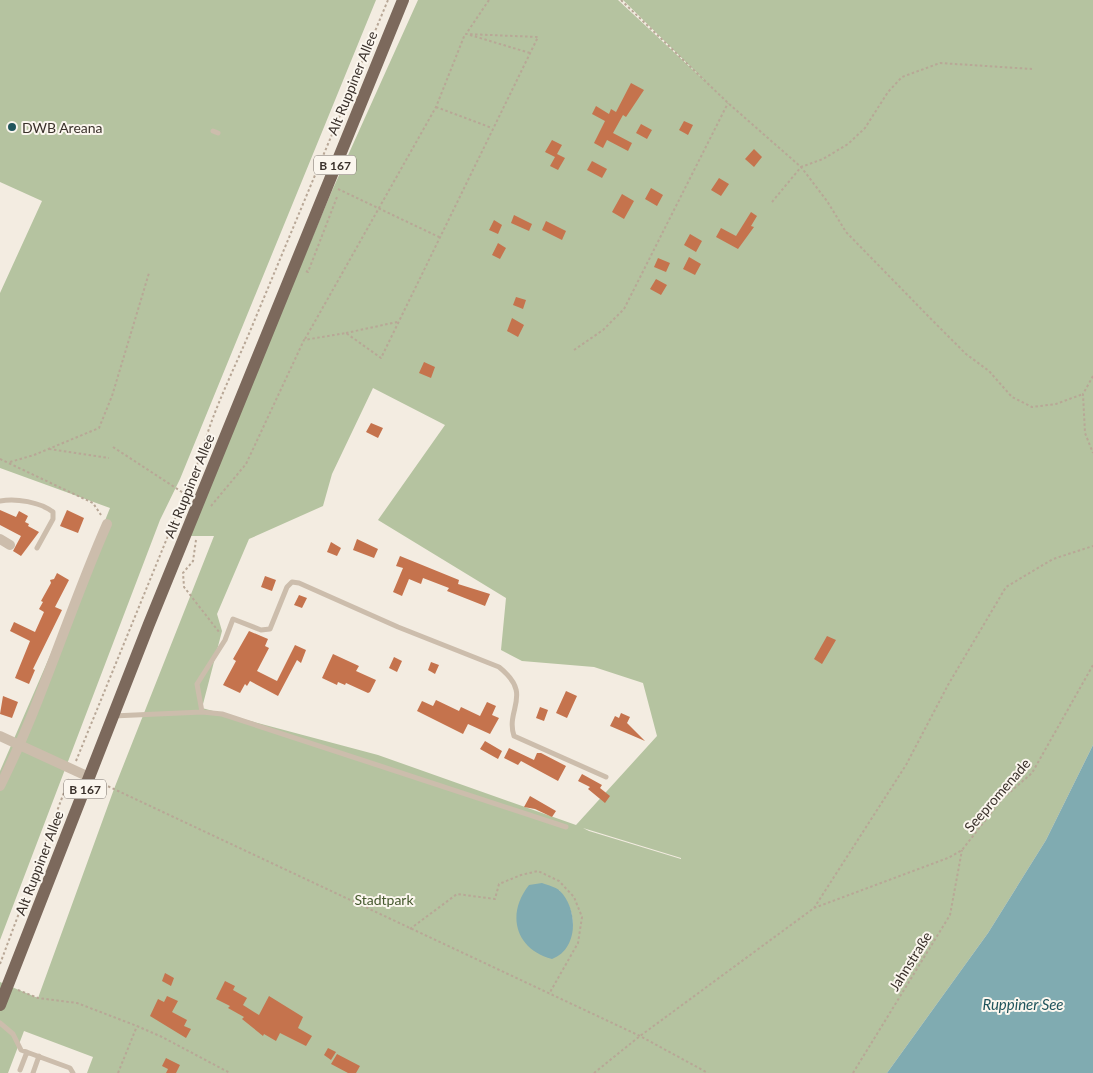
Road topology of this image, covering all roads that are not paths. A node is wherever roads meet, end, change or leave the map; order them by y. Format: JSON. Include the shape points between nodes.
{"nodes":[{"id":1,"x":403,"y":0,"type":"edge"},
{"id":2,"x":0,"y":501,"type":"edge"},
{"id":3,"x":107,"y":524,"type":"road end"},
{"id":4,"x":0,"y":539,"type":"edge"},
{"id":5,"x":10,"y":545,"type":"dead end"},
{"id":6,"x":37,"y":548,"type":"dead end"},
{"id":7,"x":202,"y":712,"type":"junction"},
{"id":8,"x":113,"y":716,"type":"junction"},
{"id":9,"x":0,"y":736,"type":"edge"},
{"id":10,"x":20,"y":746,"type":"junction"},
{"id":11,"x":89,"y":777,"type":"junction"},
{"id":12,"x":606,"y":777,"type":"dead end"},
{"id":13,"x":0,"y":786,"type":"edge"},
{"id":14,"x":566,"y":827,"type":"dead end"},
{"id":15,"x":0,"y":1004,"type":"edge"},
{"id":16,"x":0,"y":1022,"type":"edge"},
{"id":17,"x":27,"y":1052,"type":"junction"},
{"id":18,"x":40,"y":1056,"type":"junction"},
{"id":19,"x":20,"y":1070,"type":"dead end"},
{"id":20,"x":33,"y":1073,"type":"edge"},
{"id":21,"x":73,"y":1073,"type":"edge"}],
"edges":[{"from":1,"to":8,"type":"main road","name":"Alt Ruppiner Allee","number":"B 167"},
{"from":2,"to":6,"type":"lane","via":[[32,504],[53,512],[53,519]]},
{"from":3,"to":10,"type":"street"},
{"from":4,"to":5,"type":"street"},
{"from":7,"to":8,"type":"lane"},
{"from":7,"to":12,"type":"lane","via":[[197,684],[225,640],[233,618],[261,630],[270,629],[287,587],[292,582],[300,583],[499,667],[510,676],[517,697],[514,736]]},
{"from":7,"to":14,"type":"lane","via":[[222,714]]},
{"from":8,"to":11,"type":"main road","name":"Alt Ruppiner Allee","number":"B 167"},
{"from":9,"to":10,"type":"street"},
{"from":10,"to":11,"type":"street"},
{"from":10,"to":13,"type":"street"},
{"from":11,"to":15,"type":"main road","name":"Alt Ruppiner Allee","number":"B 167"},
{"from":16,"to":17,"type":"lane","via":[[13,1034],[21,1050]]},
{"from":17,"to":18,"type":"lane"},
{"from":17,"to":19,"type":"lane"},
{"from":18,"to":20,"type":"lane"},
{"from":18,"to":21,"type":"lane","via":[[70,1068]]}]}
